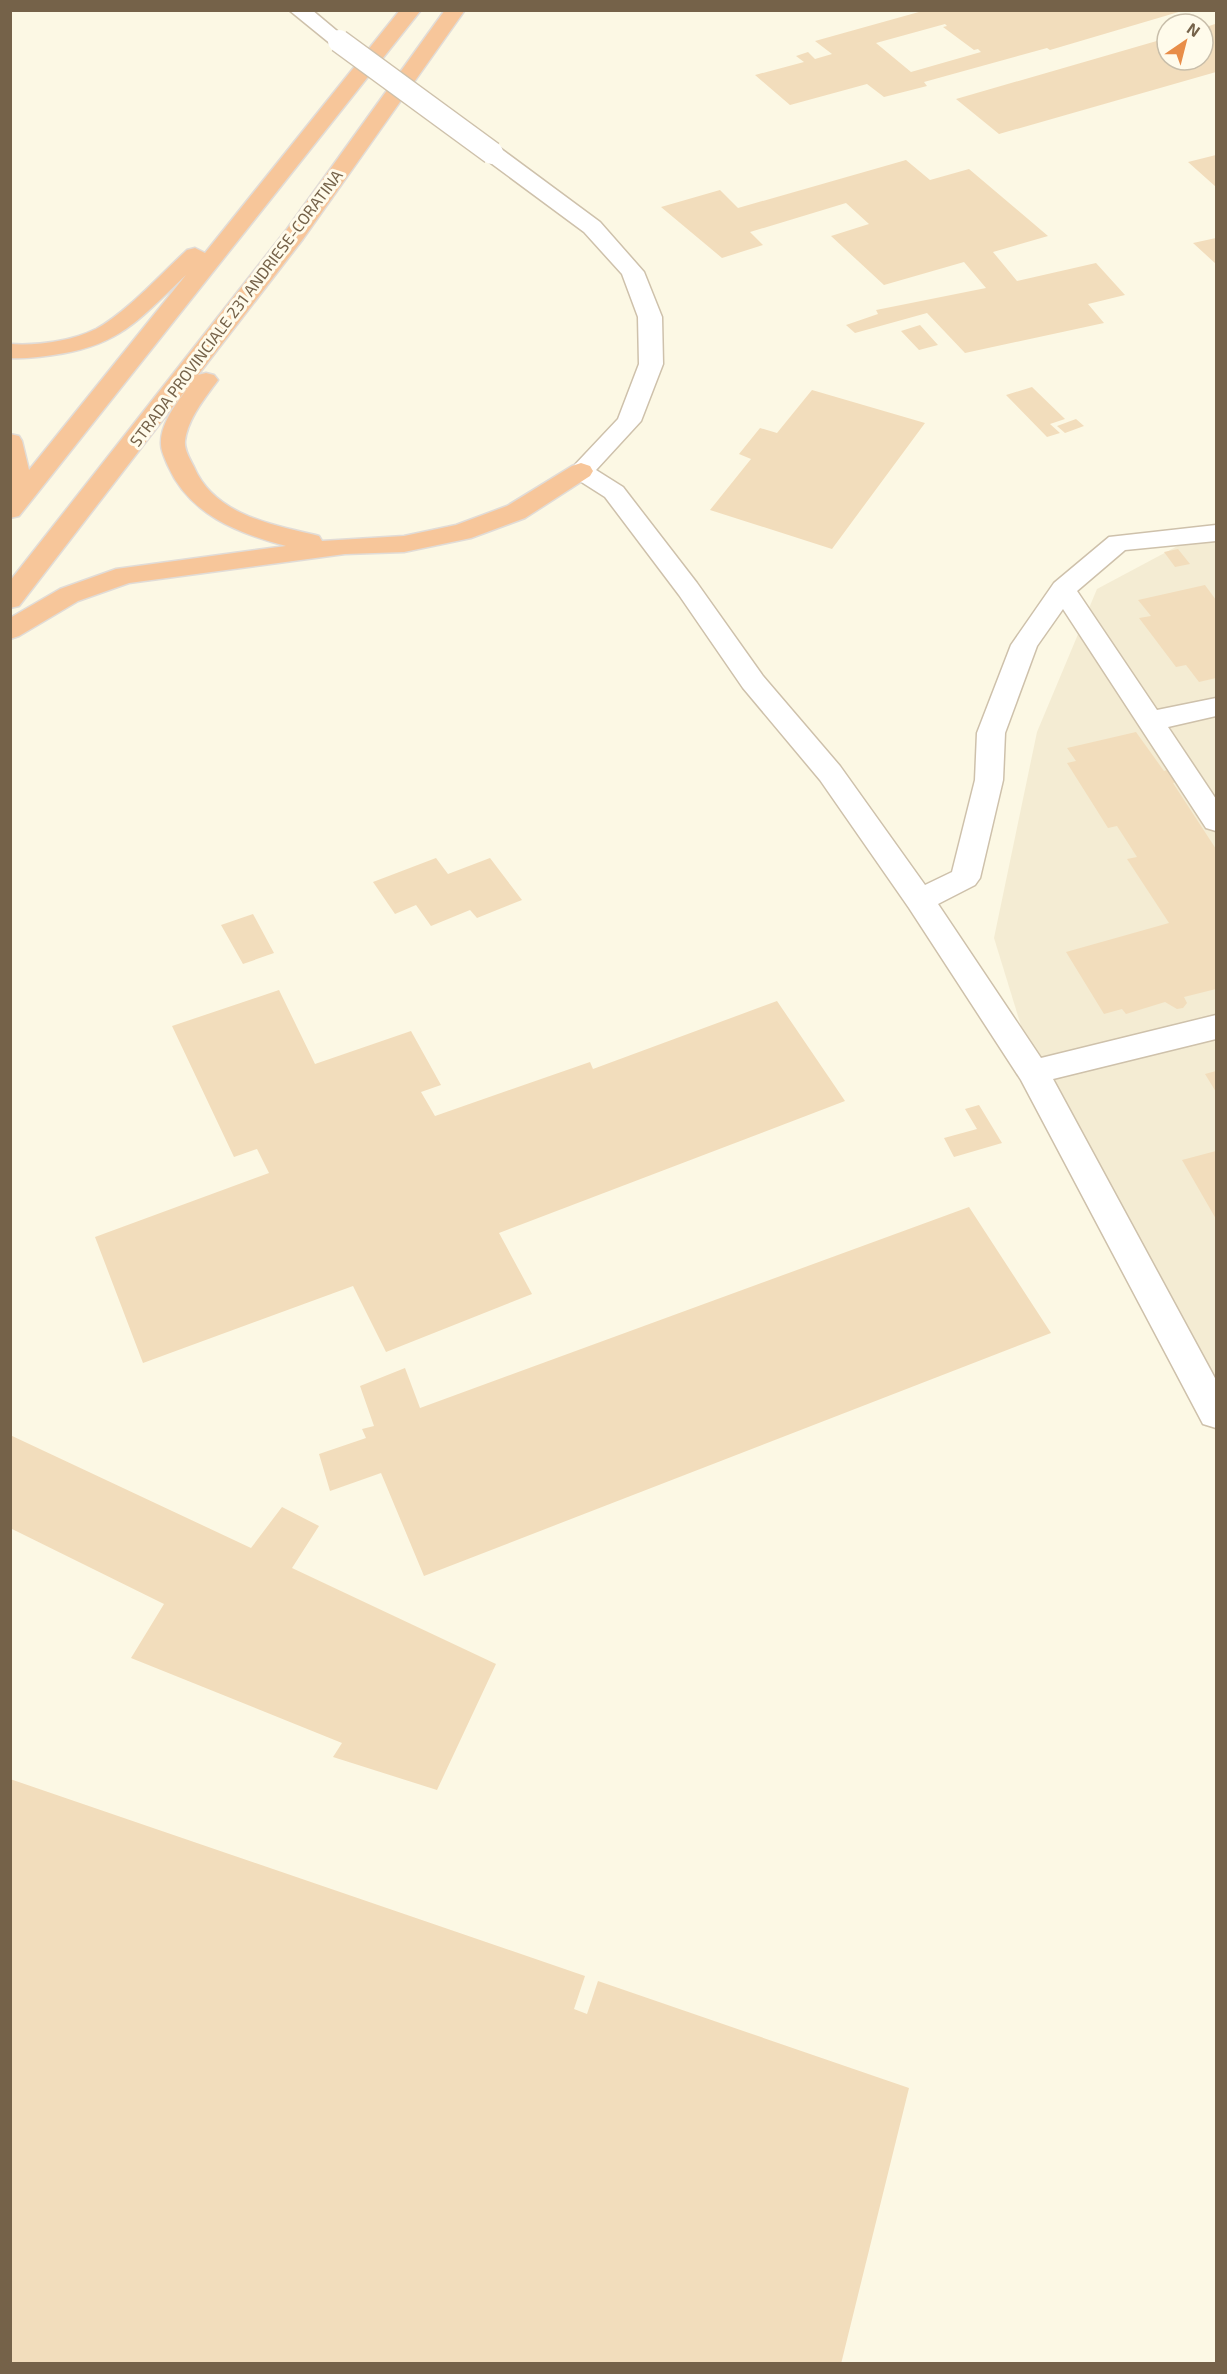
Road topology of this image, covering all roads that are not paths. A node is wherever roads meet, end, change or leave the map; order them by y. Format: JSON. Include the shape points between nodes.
{"nodes":[{"id":1,"x":299,"y":10,"type":"edge"},
{"id":2,"x":411,"y":10,"type":"edge"},
{"id":3,"x":455,"y":10,"type":"edge"},
{"id":4,"x":295,"y":234,"type":"junction"},
{"id":5,"x":225,"y":244,"type":"junction"},
{"id":6,"x":10,"y":351,"type":"edge"},
{"id":7,"x":10,"y":441,"type":"edge"},
{"id":8,"x":581,"y":471,"type":"junction"},
{"id":9,"x":16,"y":503,"type":"edge"},
{"id":10,"x":1216,"y":533,"type":"edge"},
{"id":11,"x":345,"y":546,"type":"junction"},
{"id":12,"x":1063,"y":589,"type":"junction"},
{"id":13,"x":10,"y":600,"type":"edge"},
{"id":14,"x":10,"y":630,"type":"edge"},
{"id":15,"x":1216,"y":707,"type":"edge"},
{"id":16,"x":1151,"y":721,"type":"junction"},
{"id":17,"x":1216,"y":821,"type":"edge"},
{"id":18,"x":920,"y":900,"type":"junction"},
{"id":19,"x":1216,"y":1027,"type":"edge"},
{"id":20,"x":1033,"y":1072,"type":"junction"},
{"id":21,"x":1216,"y":1413,"type":"edge"}],
"edges":[{"from":1,"to":8,"type":"street","bridge":true,"via":[[592,227],[633,272],[651,317],[651,364],[629,421]]},
{"from":2,"to":5,"type":"highway"},
{"from":3,"to":4,"type":"highway","name":"STRADA PROVINCIALE 231 ANDRIESE-CORATINA"},
{"from":4,"to":11,"type":"highway","via":[[298,254],[185,408],[172,443],[181,474],[206,501],[243,524],[291,540]]},
{"from":4,"to":13,"type":"highway","name":"STRADA PROVINCIALE 231 ANDRIESE-CORATINA"},
{"from":5,"to":6,"type":"highway","via":[[195,255],[104,334],[74,345]]},
{"from":5,"to":9,"type":"highway"},
{"from":7,"to":9,"type":"highway"},
{"from":8,"to":11,"type":"highway","via":[[516,512],[462,532],[404,544]]},
{"from":8,"to":18,"type":"street","via":[[614,492],[753,682],[830,773]]},
{"from":10,"to":12,"type":"street","via":[[1118,543]]},
{"from":11,"to":14,"type":"highway","via":[[125,575],[69,595]]},
{"from":12,"to":16,"type":"street"},
{"from":12,"to":18,"type":"street","via":[[1024,645],[991,733],[988,780],[965,878]]},
{"from":15,"to":16,"type":"street"},
{"from":16,"to":17,"type":"street"},
{"from":18,"to":20,"type":"street"},
{"from":19,"to":20,"type":"street"},
{"from":20,"to":21,"type":"street"}]}
